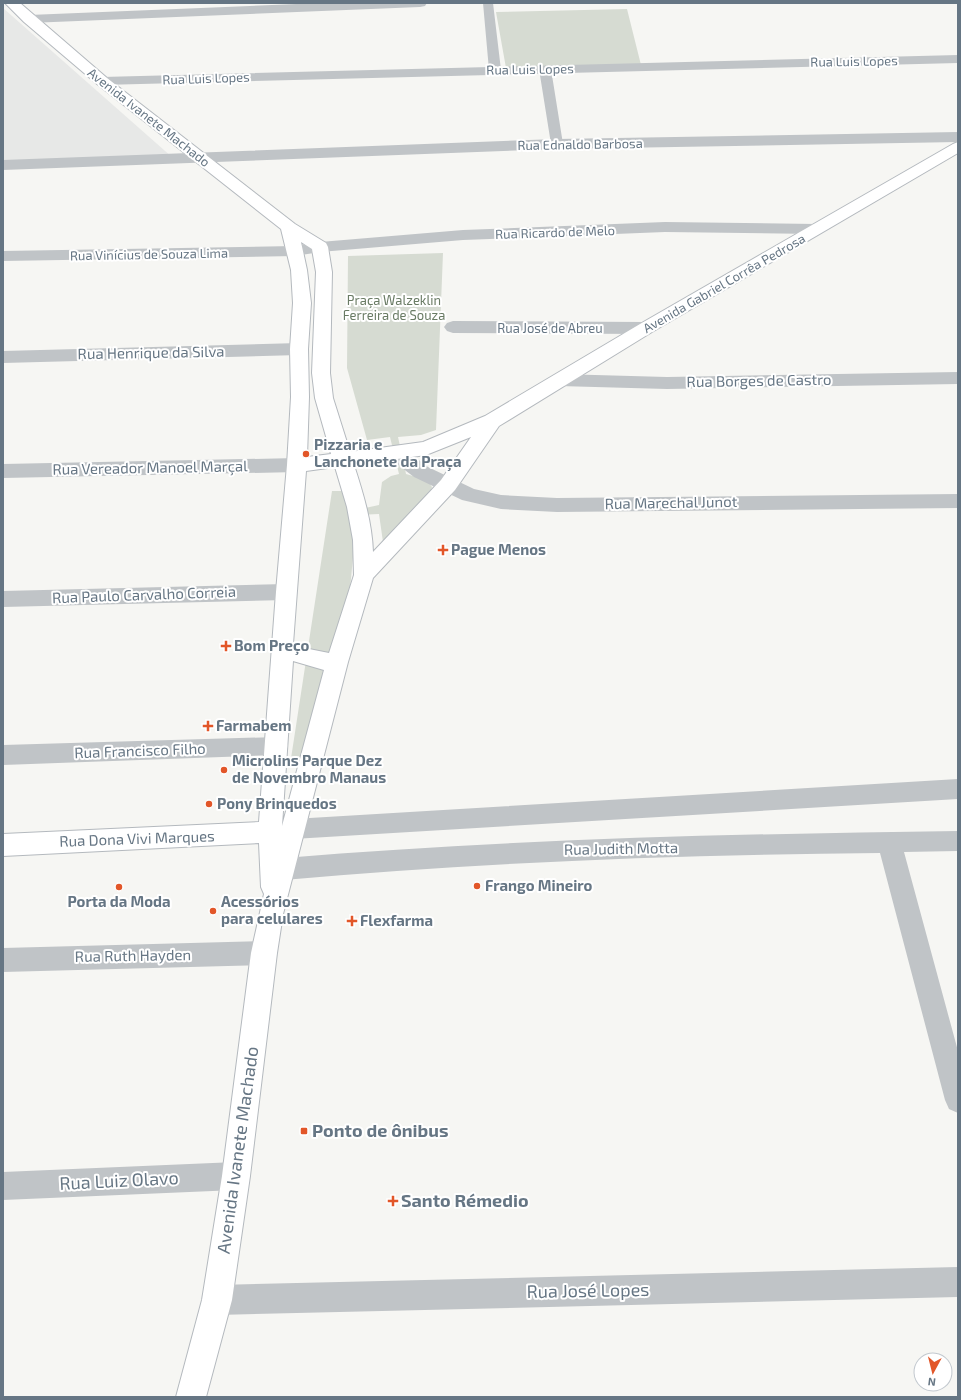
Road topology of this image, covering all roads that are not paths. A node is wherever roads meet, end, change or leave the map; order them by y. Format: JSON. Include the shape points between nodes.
{"nodes":[{"id":1,"x":12,"y":3,"type":"edge"},
{"id":2,"x":396,"y":3,"type":"edge"},
{"id":3,"x":420,"y":3,"type":"edge"},
{"id":4,"x":488,"y":3,"type":"edge"},
{"id":5,"x":29,"y":19,"type":"junction"},
{"id":6,"x":958,"y":59,"type":"edge"},
{"id":7,"x":545,"y":69,"type":"junction"},
{"id":8,"x":495,"y":70,"type":"junction"},
{"id":9,"x":102,"y":81,"type":"junction"},
{"id":10,"x":958,"y":137,"type":"edge"},
{"id":11,"x":557,"y":144,"type":"junction"},
{"id":12,"x":958,"y":147,"type":"edge"},
{"id":13,"x":202,"y":158,"type":"junction"},
{"id":14,"x":3,"y":165,"type":"edge"},
{"id":15,"x":289,"y":227,"type":"junction"},
{"id":16,"x":816,"y":229,"type":"junction"},
{"id":17,"x":320,"y":247,"type":"junction"},
{"id":18,"x":295,"y":251,"type":"junction"},
{"id":19,"x":3,"y":256,"type":"edge"},
{"id":20,"x":453,"y":327,"type":"dead end"},
{"id":21,"x":646,"y":328,"type":"junction"},
{"id":22,"x":299,"y":349,"type":"junction"},
{"id":23,"x":3,"y":356,"type":"edge"},
{"id":24,"x":958,"y":378,"type":"edge"},
{"id":25,"x":559,"y":380,"type":"junction"},
{"id":26,"x":492,"y":421,"type":"junction"},
{"id":27,"x":396,"y":453,"type":"junction"},
{"id":28,"x":342,"y":461,"type":"junction"},
{"id":29,"x":297,"y":465,"type":"junction"},
{"id":30,"x":3,"y":471,"type":"edge"},
{"id":31,"x":448,"y":486,"type":"junction"},
{"id":32,"x":958,"y":500,"type":"edge"},
{"id":33,"x":364,"y":575,"type":"junction"},
{"id":34,"x":286,"y":592,"type":"junction"},
{"id":35,"x":3,"y":599,"type":"edge"},
{"id":36,"x":282,"y":648,"type":"junction"},
{"id":37,"x":337,"y":662,"type":"junction"},
{"id":38,"x":277,"y":746,"type":"junction"},
{"id":39,"x":3,"y":755,"type":"edge"},
{"id":40,"x":958,"y":789,"type":"edge"},
{"id":41,"x":293,"y":829,"type":"junction"},
{"id":42,"x":270,"y":832,"type":"junction"},
{"id":43,"x":958,"y":841,"type":"edge"},
{"id":44,"x":889,"y":842,"type":"junction"},
{"id":45,"x":3,"y":845,"type":"edge"},
{"id":46,"x":284,"y":869,"type":"junction"},
{"id":47,"x":274,"y":900,"type":"junction"},
{"id":48,"x":264,"y":953,"type":"junction"},
{"id":49,"x":3,"y":960,"type":"edge"},
{"id":50,"x":958,"y":1100,"type":"edge"},
{"id":51,"x":236,"y":1176,"type":"junction"},
{"id":52,"x":3,"y":1186,"type":"edge"},
{"id":53,"x":958,"y":1282,"type":"edge"},
{"id":54,"x":217,"y":1300,"type":"junction"},
{"id":55,"x":191,"y":1397,"type":"edge"}],
"edges":[{"from":1,"to":5,"type":"street","name":"Avenida Ivanete Machado"},
{"from":2,"to":3,"type":"street"},
{"from":2,"to":5,"type":"street"},
{"from":4,"to":8,"type":"lane"},
{"from":5,"to":9,"type":"street","name":"Avenida Ivanete Machado"},
{"from":6,"to":7,"type":"street","name":"Rua Luis Lopes"},
{"from":7,"to":8,"type":"street","name":"Rua Luis Lopes"},
{"from":7,"to":11,"type":"lane"},
{"from":8,"to":9,"type":"street","name":"Rua Luis Lopes"},
{"from":9,"to":13,"type":"street","name":"Avenida Ivanete Machado"},
{"from":10,"to":11,"type":"street","name":"Rua Ednaldo Barbosa"},
{"from":11,"to":13,"type":"street","name":"Rua Ednaldo Barbosa"},
{"from":12,"to":16,"type":"street","name":"Avenida Gabriel Corrêa Pedrosa"},
{"from":13,"to":14,"type":"street","name":"Rua Ednaldo Barbosa"},
{"from":13,"to":15,"type":"street","name":"Avenida Ivanete Machado"},
{"from":15,"to":17,"type":"street","name":"Avenida Ivanete Machado"},
{"from":15,"to":18,"type":"street","name":"Avenida Ivanete Machado"},
{"from":16,"to":17,"type":"street","name":"Rua Ricardo de Melo","via":[[665,227],[463,236]]},
{"from":16,"to":21,"type":"street","name":"Avenida Gabriel Corrêa Pedrosa"},
{"from":17,"to":18,"type":"street","name":"Rua Ricardo de Melo"},
{"from":17,"to":28,"type":"street","name":"Avenida Ivanete Machado","via":[[324,272],[321,373],[324,398]]},
{"from":18,"to":19,"type":"street","name":"Rua Vinícius de Souza Lima"},
{"from":18,"to":22,"type":"street","name":"Avenida Ivanete Machado","via":[[302,303]]},
{"from":20,"to":21,"type":"street","name":"Rua José de Abreu"},
{"from":21,"to":25,"type":"street","name":"Avenida Gabriel Corrêa Pedrosa"},
{"from":22,"to":23,"type":"street","name":"Rua Henrique da Silva"},
{"from":22,"to":29,"type":"street","name":"Avenida Ivanete Machado"},
{"from":24,"to":25,"type":"street","name":"Rua Borges de Castro","via":[[667,383]]},
{"from":25,"to":26,"type":"street","name":"Avenida Gabriel Corrêa Pedrosa"},
{"from":26,"to":27,"type":"street","name":"Avenida Gabriel Corrêa Pedrosa","via":[[426,448]]},
{"from":26,"to":31,"type":"street","name":"Avenida Gabriel Corrêa Pedrosa"},
{"from":27,"to":28,"type":"street","name":"Avenida Gabriel Corrêa Pedrosa"},
{"from":27,"to":31,"type":"street","name":"Rua Marechal Junot","via":[[421,472]]},
{"from":28,"to":29,"type":"street","name":"Avenida Gabriel Corrêa Pedrosa"},
{"from":28,"to":33,"type":"street","name":"Avenida Ivanete Machado","via":[[357,507],[363,540]]},
{"from":29,"to":30,"type":"street","name":"Rua Vereador Manoel Marçal"},
{"from":29,"to":34,"type":"street","name":"Avenida Ivanete Machado"},
{"from":31,"to":32,"type":"street","name":"Rua Marechal Junot","via":[[469,495],[502,502],[557,504]]},
{"from":31,"to":33,"type":"street","name":"Avenida Gabriel Corrêa Pedrosa"},
{"from":33,"to":37,"type":"street","name":"Avenida Ivanete Machado"},
{"from":34,"to":35,"type":"street","name":"Rua Paulo Carvalho Correia"},
{"from":34,"to":36,"type":"street","name":"Avenida Ivanete Machado"},
{"from":36,"to":37,"type":"street","via":[[301,657]]},
{"from":36,"to":38,"type":"street","name":"Avenida Ivanete Machado"},
{"from":37,"to":41,"type":"street","name":"Avenida Ivanete Machado"},
{"from":38,"to":39,"type":"street","name":"Rua Francisco Filho"},
{"from":38,"to":42,"type":"street","name":"Avenida Ivanete Machado"},
{"from":40,"to":41,"type":"street"},
{"from":41,"to":46,"type":"street","name":"Avenida Ivanete Machado"},
{"from":42,"to":45,"type":"street","name":"Rua Dona Vivi Marques"},
{"from":42,"to":47,"type":"street","name":"Avenida Ivanete Machado"},
{"from":43,"to":44,"type":"street","name":"Rua Judith Motta"},
{"from":44,"to":46,"type":"street","name":"Rua Judith Motta","via":[[557,850]]},
{"from":44,"to":50,"type":"street"},
{"from":46,"to":47,"type":"street","name":"Avenida Ivanete Machado"},
{"from":47,"to":48,"type":"street","name":"Avenida Ivanete Machado"},
{"from":48,"to":49,"type":"street","name":"Rua Ruth Hayden"},
{"from":48,"to":51,"type":"street","name":"Avenida Ivanete Machado"},
{"from":51,"to":52,"type":"street","name":"Rua Luiz Olavo"},
{"from":51,"to":54,"type":"street","name":"Avenida Ivanete Machado"},
{"from":53,"to":54,"type":"street","name":"Rua José Lopes"},
{"from":54,"to":55,"type":"street","name":"Avenida Ivanete Machado"}]}
